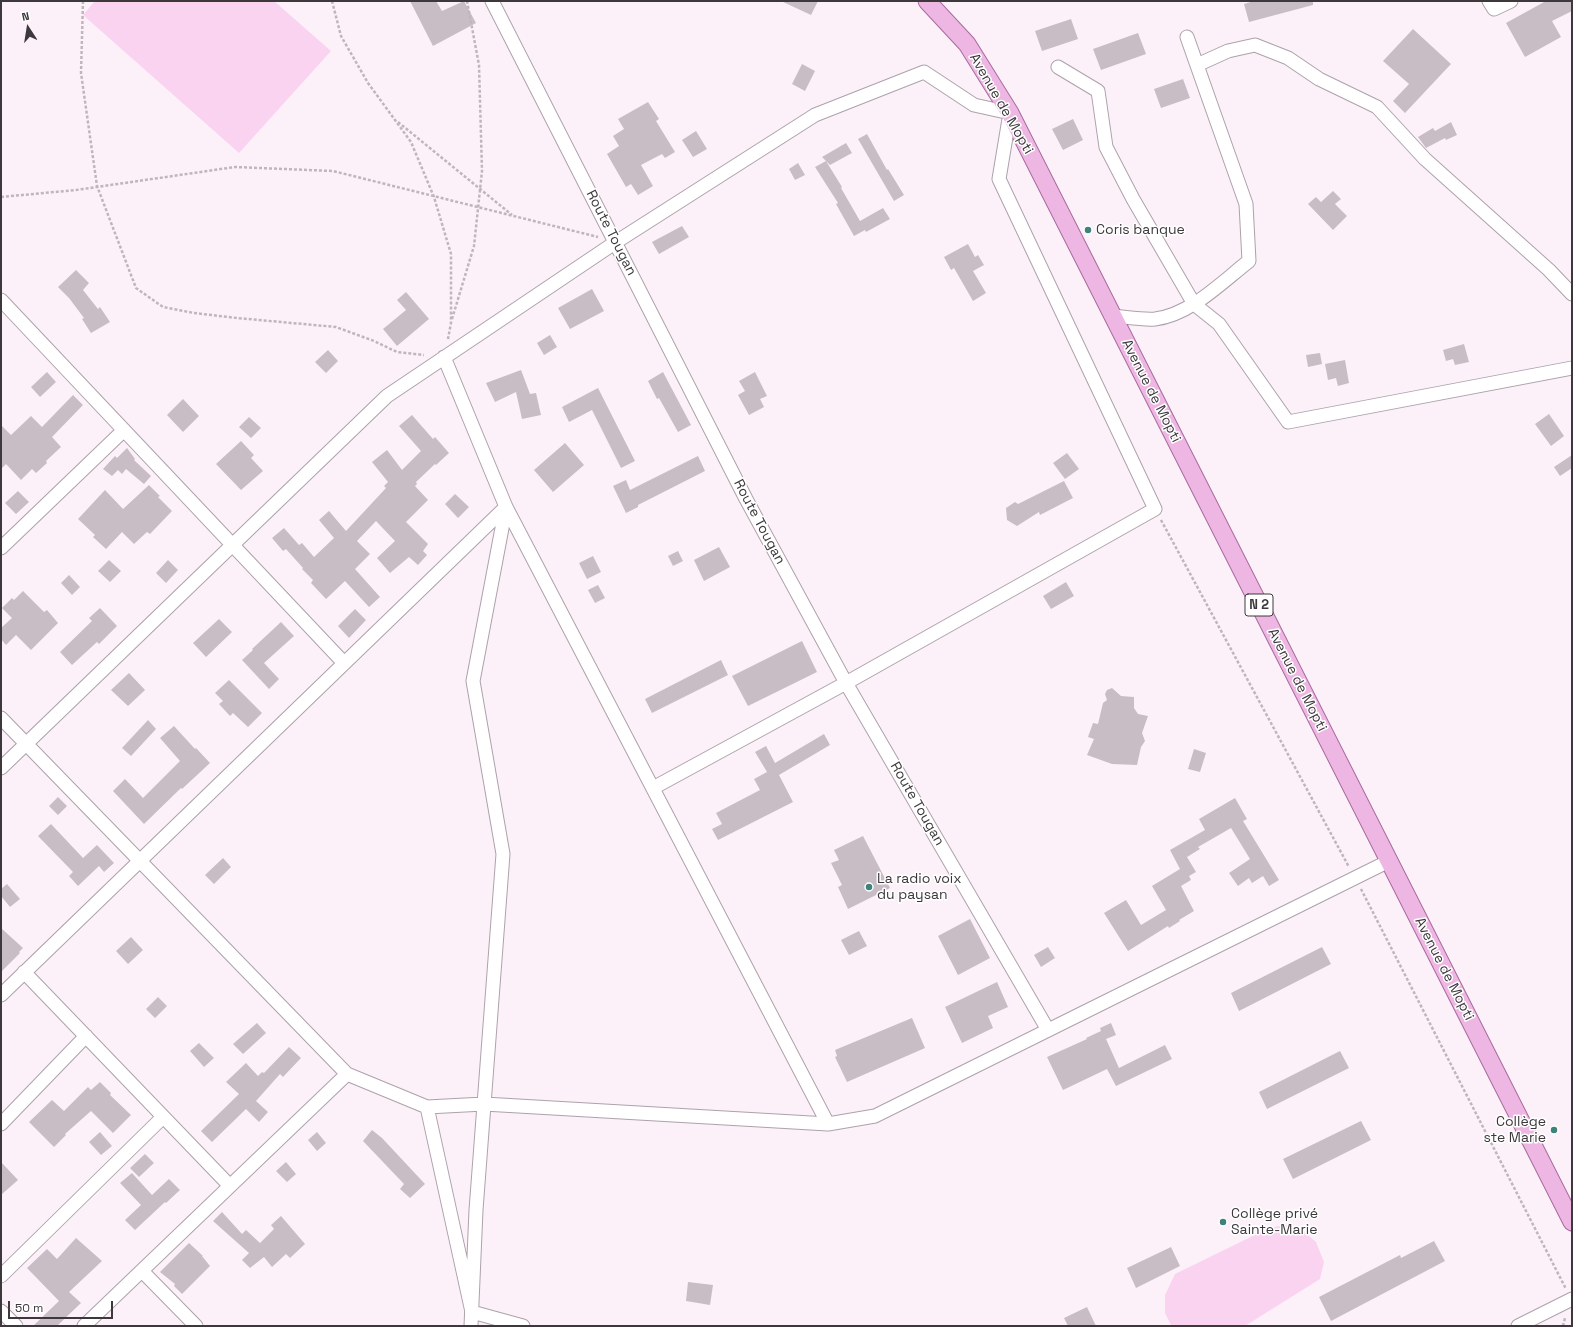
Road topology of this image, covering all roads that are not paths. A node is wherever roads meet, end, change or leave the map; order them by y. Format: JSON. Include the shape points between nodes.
{"nodes":[{"id":1,"x":492,"y":1,"type":"edge"},
{"id":2,"x":927,"y":1,"type":"edge"},
{"id":3,"x":1489,"y":1,"type":"edge"},
{"id":4,"x":1511,"y":1,"type":"edge"},
{"id":5,"x":1187,"y":37,"type":"dead end"},
{"id":6,"x":1196,"y":65,"type":"junction"},
{"id":7,"x":1058,"y":67,"type":"dead end"},
{"id":8,"x":1010,"y":113,"type":"junction"},
{"id":9,"x":616,"y":242,"type":"junction"},
{"id":10,"x":1572,"y":294,"type":"edge"},
{"id":11,"x":1,"y":300,"type":"edge"},
{"id":12,"x":1194,"y":304,"type":"junction"},
{"id":13,"x":1112,"y":316,"type":"junction"},
{"id":14,"x":444,"y":357,"type":"junction"},
{"id":15,"x":1572,"y":368,"type":"edge"},
{"id":16,"x":124,"y":430,"type":"junction"},
{"id":17,"x":506,"y":507,"type":"junction"},
{"id":18,"x":233,"y":544,"type":"junction"},
{"id":19,"x":1,"y":548,"type":"edge"},
{"id":20,"x":344,"y":663,"type":"junction"},
{"id":21,"x":846,"y":683,"type":"junction"},
{"id":22,"x":1,"y":718,"type":"edge"},
{"id":23,"x":26,"y":744,"type":"junction"},
{"id":24,"x":1,"y":768,"type":"edge"},
{"id":25,"x":653,"y":788,"type":"junction"},
{"id":26,"x":1389,"y":860,"type":"junction"},
{"id":27,"x":140,"y":861,"type":"junction"},
{"id":28,"x":24,"y":972,"type":"junction"},
{"id":29,"x":1,"y":995,"type":"edge"},
{"id":30,"x":1048,"y":1030,"type":"junction"},
{"id":31,"x":86,"y":1036,"type":"junction"},
{"id":32,"x":347,"y":1074,"type":"junction"},
{"id":33,"x":484,"y":1104,"type":"junction"},
{"id":34,"x":427,"y":1108,"type":"junction"},
{"id":35,"x":163,"y":1117,"type":"junction"},
{"id":36,"x":1,"y":1124,"type":"edge"},
{"id":37,"x":828,"y":1124,"type":"junction"},
{"id":38,"x":230,"y":1186,"type":"junction"},
{"id":39,"x":1572,"y":1222,"type":"edge"},
{"id":40,"x":142,"y":1271,"type":"junction"},
{"id":41,"x":1,"y":1276,"type":"edge"},
{"id":42,"x":1572,"y":1299,"type":"edge"},
{"id":43,"x":1,"y":1311,"type":"edge"},
{"id":44,"x":472,"y":1312,"type":"junction"},
{"id":45,"x":16,"y":1326,"type":"edge"},
{"id":46,"x":84,"y":1326,"type":"edge"},
{"id":47,"x":196,"y":1326,"type":"edge"},
{"id":48,"x":471,"y":1326,"type":"edge"},
{"id":49,"x":523,"y":1326,"type":"edge"},
{"id":50,"x":1518,"y":1326,"type":"edge"}],
"edges":[{"from":1,"to":9,"type":"street","name":"Route Tougan"},
{"from":2,"to":8,"type":"main road","name":"Avenue de Mopti","number":"N 2","via":[[966,44]]},
{"from":3,"to":4,"type":"street","via":[[1494,9]]},
{"from":5,"to":6,"type":"street"},
{"from":6,"to":10,"type":"street","via":[[1228,50],[1256,45],[1288,58],[1319,79],[1377,107],[1424,159],[1549,270]]},
{"from":6,"to":12,"type":"street","via":[[1246,204],[1249,261]]},
{"from":7,"to":12,"type":"street","via":[[1098,91],[1106,147]]},
{"from":8,"to":9,"type":"street","via":[[974,106],[924,72],[815,115]]},
{"from":8,"to":13,"type":"main road","name":"Avenue de Mopti","number":"N 2"},
{"from":8,"to":21,"type":"street","via":[[999,180],[1155,509]]},
{"from":9,"to":14,"type":"street"},
{"from":9,"to":21,"type":"street","name":"Route Tougan","via":[[746,500]]},
{"from":11,"to":16,"type":"street"},
{"from":12,"to":13,"type":"street","via":[[1174,315],[1155,319]]},
{"from":12,"to":15,"type":"street","via":[[1218,324],[1288,422]]},
{"from":13,"to":26,"type":"main road","name":"Avenue de Mopti","number":"N 2"},
{"from":14,"to":17,"type":"street"},
{"from":14,"to":18,"type":"street","via":[[387,396]]},
{"from":16,"to":18,"type":"street"},
{"from":16,"to":19,"type":"street"},
{"from":17,"to":20,"type":"street"},
{"from":17,"to":25,"type":"street"},
{"from":17,"to":33,"type":"street","via":[[473,681],[503,854]]},
{"from":18,"to":20,"type":"street"},
{"from":18,"to":23,"type":"street"},
{"from":20,"to":27,"type":"street"},
{"from":21,"to":25,"type":"street"},
{"from":21,"to":30,"type":"street","name":"Route Tougan"},
{"from":22,"to":23,"type":"street"},
{"from":23,"to":24,"type":"street"},
{"from":23,"to":27,"type":"street"},
{"from":25,"to":37,"type":"street"},
{"from":26,"to":30,"type":"street"},
{"from":26,"to":39,"type":"main road","name":"Avenue de Mopti","number":"N 2"},
{"from":27,"to":28,"type":"street"},
{"from":27,"to":32,"type":"street"},
{"from":28,"to":29,"type":"street"},
{"from":28,"to":31,"type":"street"},
{"from":30,"to":37,"type":"street","via":[[875,1116]]},
{"from":31,"to":35,"type":"street"},
{"from":31,"to":36,"type":"street"},
{"from":32,"to":34,"type":"street"},
{"from":32,"to":38,"type":"street"},
{"from":33,"to":34,"type":"street"},
{"from":33,"to":37,"type":"street"},
{"from":33,"to":44,"type":"street"},
{"from":34,"to":44,"type":"street"},
{"from":35,"to":38,"type":"street"},
{"from":35,"to":41,"type":"street"},
{"from":38,"to":40,"type":"street"},
{"from":40,"to":46,"type":"street"},
{"from":40,"to":47,"type":"street"},
{"from":42,"to":50,"type":"street"},
{"from":43,"to":45,"type":"street"},
{"from":44,"to":48,"type":"street"},
{"from":44,"to":49,"type":"street"}]}
